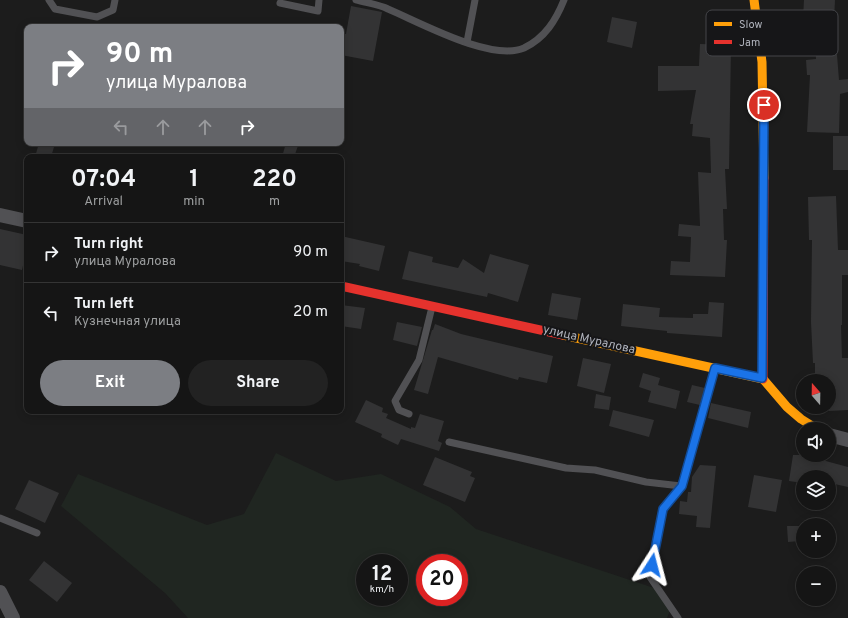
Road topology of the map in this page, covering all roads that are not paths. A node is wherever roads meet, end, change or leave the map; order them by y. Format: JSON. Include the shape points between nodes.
{"nodes":[{"id":1,"x":49,"y":0,"type":"edge"},
{"id":2,"x":115,"y":0,"type":"edge"},
{"id":3,"x":319,"y":0,"type":"edge"},
{"id":4,"x":356,"y":0,"type":"edge"},
{"id":5,"x":475,"y":0,"type":"edge"},
{"id":6,"x":564,"y":0,"type":"edge"},
{"id":7,"x":754,"y":0,"type":"edge"},
{"id":8,"x":280,"y":3,"type":"dead end"},
{"id":9,"x":755,"y":10,"type":"edge"},
{"id":10,"x":467,"y":42,"type":"junction"},
{"id":11,"x":761,"y":56,"type":"edge"},
{"id":12,"x":0,"y":215,"type":"edge"},
{"id":13,"x":24,"y":220,"type":"edge"},
{"id":14,"x":344,"y":287,"type":"edge"},
{"id":15,"x":433,"y":305,"type":"junction"},
{"id":16,"x":715,"y":368,"type":"junction"},
{"id":17,"x":762,"y":378,"type":"junction"},
{"id":18,"x":409,"y":414,"type":"dead end"},
{"id":19,"x":803,"y":422,"type":"edge"},
{"id":20,"x":836,"y":437,"type":"edge"},
{"id":21,"x":848,"y":440,"type":"edge"},
{"id":22,"x":449,"y":442,"type":"dead end"},
{"id":23,"x":682,"y":486,"type":"junction"},
{"id":24,"x":0,"y":518,"type":"edge"},
{"id":25,"x":37,"y":533,"type":"dead end"},
{"id":26,"x":0,"y":592,"type":"edge"},
{"id":27,"x":13,"y":618,"type":"edge"},
{"id":28,"x":678,"y":618,"type":"edge"}],
"edges":[{"from":1,"to":2,"type":"lane","via":[[55,9],[97,17],[113,10]]},
{"from":3,"to":8,"type":"lane","via":[[318,11]]},
{"from":4,"to":10,"type":"lane","via":[[387,8],[446,36]]},
{"from":5,"to":10,"type":"lane"},
{"from":6,"to":10,"type":"lane","via":[[555,21],[540,38],[523,48],[501,50]]},
{"from":7,"to":9,"type":"street"},
{"from":11,"to":17,"type":"street","via":[[764,119]]},
{"from":12,"to":13,"type":"street"},
{"from":14,"to":15,"type":"street","name":"улица Муралова"},
{"from":15,"to":16,"type":"street","name":"улица Муралова"},
{"from":15,"to":18,"type":"lane","via":[[419,360],[395,401],[399,410]]},
{"from":16,"to":17,"type":"street","name":"улица Муралова"},
{"from":16,"to":23,"type":"lane"},
{"from":17,"to":19,"type":"street","via":[[779,401]]},
{"from":20,"to":21,"type":"street"},
{"from":22,"to":23,"type":"lane","via":[[566,468],[595,470],[646,482]]},
{"from":23,"to":28,"type":"lane","via":[[663,509],[650,577]]},
{"from":24,"to":25,"type":"lane"},
{"from":26,"to":27,"type":"street"}]}
